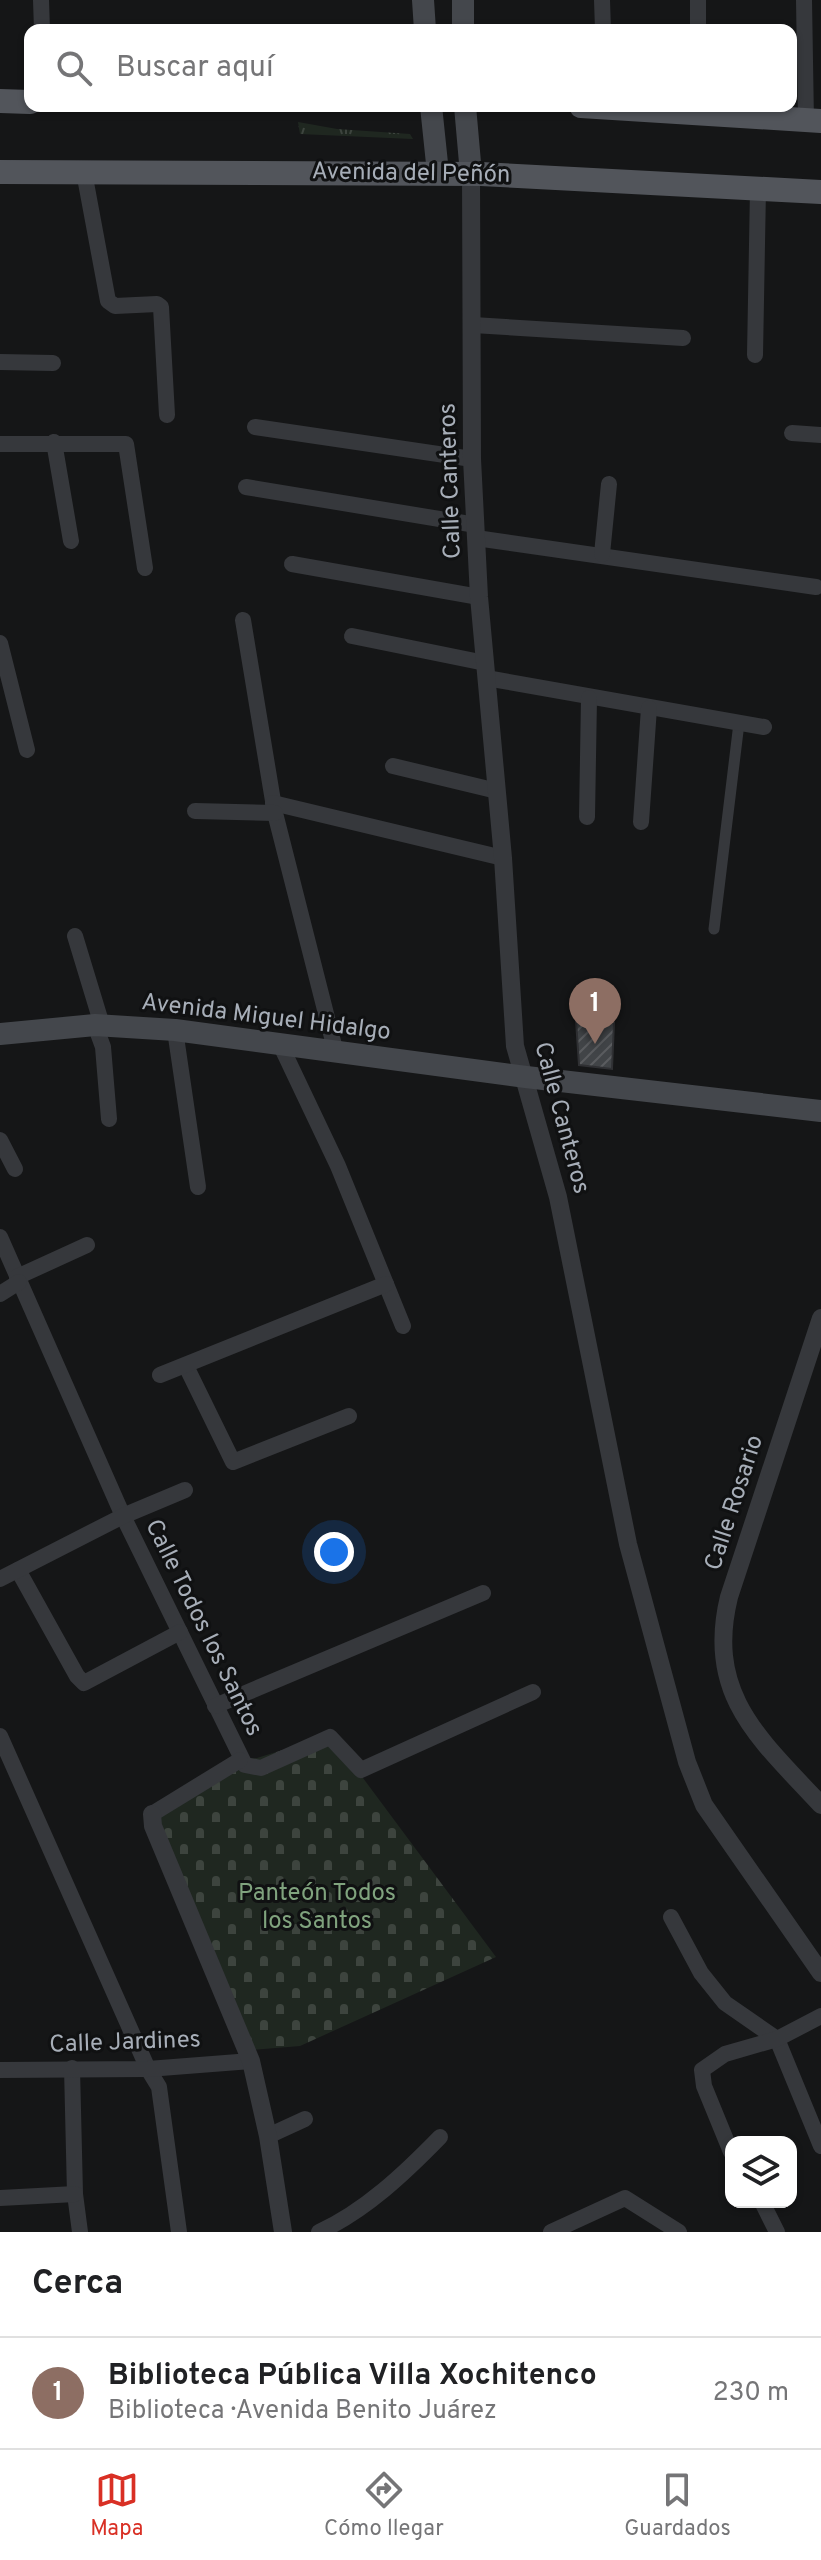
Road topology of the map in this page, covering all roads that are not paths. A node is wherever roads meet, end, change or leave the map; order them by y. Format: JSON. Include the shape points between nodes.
{"nodes":[{"id":1,"x":41,"y":0,"type":"edge"},
{"id":2,"x":423,"y":0,"type":"edge"},
{"id":3,"x":463,"y":0,"type":"edge"},
{"id":4,"x":602,"y":0,"type":"edge"},
{"id":5,"x":698,"y":0,"type":"edge"},
{"id":6,"x":804,"y":0,"type":"edge"},
{"id":7,"x":42,"y":24,"type":"edge"},
{"id":8,"x":425,"y":24,"type":"edge"},
{"id":9,"x":463,"y":24,"type":"edge"},
{"id":10,"x":603,"y":24,"type":"edge"},
{"id":11,"x":698,"y":24,"type":"edge"},
{"id":12,"x":0,"y":101,"type":"edge"},
{"id":13,"x":24,"y":102,"type":"edge"},
{"id":14,"x":432,"y":112,"type":"edge"},
{"id":15,"x":466,"y":112,"type":"edge"},
{"id":16,"x":720,"y":112,"type":"edge"},
{"id":17,"x":814,"y":121,"type":"edge"},
{"id":18,"x":0,"y":172,"type":"edge"},
{"id":19,"x":84,"y":172,"type":"junction"},
{"id":20,"x":438,"y":173,"type":"junction"},
{"id":21,"x":471,"y":174,"type":"junction"},
{"id":22,"x":758,"y":189,"type":"junction"},
{"id":23,"x":821,"y":192,"type":"edge"},
{"id":24,"x":473,"y":325,"type":"junction"},
{"id":25,"x":683,"y":338,"type":"dead end"},
{"id":26,"x":755,"y":355,"type":"dead end"},
{"id":27,"x":0,"y":362,"type":"edge"},
{"id":28,"x":53,"y":363,"type":"dead end"},
{"id":29,"x":167,"y":415,"type":"dead end"},
{"id":30,"x":255,"y":427,"type":"dead end"},
{"id":31,"x":792,"y":433,"type":"dead end"},
{"id":32,"x":821,"y":435,"type":"edge"},
{"id":33,"x":54,"y":442,"type":"junction"},
{"id":34,"x":0,"y":444,"type":"edge"},
{"id":35,"x":472,"y":459,"type":"junction"},
{"id":36,"x":609,"y":484,"type":"dead end"},
{"id":37,"x":246,"y":487,"type":"dead end"},
{"id":38,"x":476,"y":531,"type":"junction"},
{"id":39,"x":71,"y":541,"type":"dead end"},
{"id":40,"x":602,"y":554,"type":"junction"},
{"id":41,"x":292,"y":564,"type":"dead end"},
{"id":42,"x":145,"y":568,"type":"dead end"},
{"id":43,"x":816,"y":587,"type":"dead end"},
{"id":44,"x":479,"y":597,"type":"junction"},
{"id":45,"x":243,"y":620,"type":"dead end"},
{"id":46,"x":352,"y":636,"type":"dead end"},
{"id":47,"x":0,"y":643,"type":"edge"},
{"id":48,"x":2,"y":669,"type":"edge"},
{"id":49,"x":485,"y":671,"type":"junction"},
{"id":50,"x":589,"y":698,"type":"junction"},
{"id":51,"x":649,"y":708,"type":"junction"},
{"id":52,"x":739,"y":723,"type":"junction"},
{"id":53,"x":764,"y":727,"type":"dead end"},
{"id":54,"x":27,"y":750,"type":"dead end"},
{"id":55,"x":393,"y":766,"type":"dead end"},
{"id":56,"x":497,"y":791,"type":"junction"},
{"id":57,"x":274,"y":808,"type":"junction"},
{"id":58,"x":195,"y":811,"type":"dead end"},
{"id":59,"x":587,"y":817,"type":"dead end"},
{"id":60,"x":641,"y":822,"type":"dead end"},
{"id":61,"x":503,"y":858,"type":"junction"},
{"id":62,"x":714,"y":929,"type":"dead end"},
{"id":63,"x":75,"y":936,"type":"dead end"},
{"id":64,"x":99,"y":1025,"type":"junction"},
{"id":65,"x":175,"y":1030,"type":"junction"},
{"id":66,"x":0,"y":1034,"type":"edge"},
{"id":67,"x":281,"y":1046,"type":"junction"},
{"id":68,"x":336,"y":1053,"type":"junction"},
{"id":69,"x":526,"y":1077,"type":"junction"},
{"id":70,"x":821,"y":1111,"type":"edge"},
{"id":71,"x":109,"y":1119,"type":"dead end"},
{"id":72,"x":0,"y":1140,"type":"edge"},
{"id":73,"x":15,"y":1169,"type":"dead end"},
{"id":74,"x":198,"y":1187,"type":"dead end"},
{"id":75,"x":0,"y":1237,"type":"edge"},
{"id":76,"x":87,"y":1245,"type":"dead end"},
{"id":77,"x":18,"y":1279,"type":"junction"},
{"id":78,"x":386,"y":1284,"type":"junction"},
{"id":79,"x":0,"y":1294,"type":"edge"},
{"id":80,"x":821,"y":1318,"type":"edge"},
{"id":81,"x":403,"y":1326,"type":"dead end"},
{"id":82,"x":186,"y":1366,"type":"junction"},
{"id":83,"x":160,"y":1375,"type":"dead end"},
{"id":84,"x":349,"y":1416,"type":"dead end"},
{"id":85,"x":185,"y":1490,"type":"dead end"},
{"id":86,"x":123,"y":1516,"type":"junction"},
{"id":87,"x":18,"y":1570,"type":"junction"},
{"id":88,"x":0,"y":1579,"type":"edge"},
{"id":89,"x":483,"y":1593,"type":"dead end"},
{"id":90,"x":180,"y":1632,"type":"junction"},
{"id":91,"x":533,"y":1692,"type":"dead end"},
{"id":92,"x":215,"y":1706,"type":"junction"},
{"id":93,"x":0,"y":1736,"type":"edge"},
{"id":94,"x":240,"y":1760,"type":"junction"},
{"id":95,"x":821,"y":1805,"type":"edge"},
{"id":96,"x":152,"y":1814,"type":"joint"},
{"id":97,"x":671,"y":1917,"type":"dead end"},
{"id":98,"x":821,"y":1973,"type":"edge"},
{"id":99,"x":821,"y":2016,"type":"edge"},
{"id":100,"x":777,"y":2039,"type":"junction"},
{"id":101,"x":251,"y":2061,"type":"junction"},
{"id":102,"x":72,"y":2068,"type":"junction"},
{"id":103,"x":148,"y":2069,"type":"junction"},
{"id":104,"x":0,"y":2070,"type":"edge"},
{"id":105,"x":305,"y":2119,"type":"dead end"},
{"id":106,"x":268,"y":2136,"type":"junction"},
{"id":107,"x":440,"y":2137,"type":"dead end"},
{"id":108,"x":725,"y":2137,"type":"edge"},
{"id":109,"x":821,"y":2146,"type":"edge"},
{"id":110,"x":75,"y":2194,"type":"junction"},
{"id":111,"x":0,"y":2198,"type":"edge"},
{"id":112,"x":765,"y":2208,"type":"edge"},
{"id":113,"x":80,"y":2232,"type":"edge"},
{"id":114,"x":179,"y":2232,"type":"edge"},
{"id":115,"x":283,"y":2232,"type":"edge"},
{"id":116,"x":319,"y":2232,"type":"edge"},
{"id":117,"x":551,"y":2232,"type":"edge"},
{"id":118,"x":679,"y":2232,"type":"edge"},
{"id":119,"x":777,"y":2232,"type":"edge"}],
"edges":[{"from":1,"to":7,"type":"street"},
{"from":2,"to":8,"type":"main road"},
{"from":3,"to":9,"type":"main road"},
{"from":4,"to":10,"type":"street"},
{"from":5,"to":11,"type":"street"},
{"from":6,"to":17,"type":"street"},
{"from":12,"to":13,"type":"main road"},
{"from":14,"to":20,"type":"main road"},
{"from":15,"to":21,"type":"main road"},
{"from":16,"to":17,"type":"main road"},
{"from":18,"to":19,"type":"main road","name":"Avenida del Peñón"},
{"from":19,"to":20,"type":"main road","name":"Avenida del Peñón"},
{"from":19,"to":29,"type":"street","via":[[108,301],[115,306],[161,307]]},
{"from":20,"to":21,"type":"main road","name":"Avenida del Peñón"},
{"from":21,"to":22,"type":"main road","name":"Avenida del Peñón"},
{"from":21,"to":24,"type":"street","name":"Calle Canteros"},
{"from":22,"to":23,"type":"main road","name":"Avenida del Peñón"},
{"from":22,"to":26,"type":"street"},
{"from":24,"to":25,"type":"street"},
{"from":24,"to":35,"type":"street","name":"Calle Canteros"},
{"from":27,"to":28,"type":"street"},
{"from":30,"to":35,"type":"street"},
{"from":31,"to":32,"type":"street"},
{"from":33,"to":34,"type":"street"},
{"from":33,"to":39,"type":"street"},
{"from":33,"to":42,"type":"street","via":[[128,445]]},
{"from":35,"to":38,"type":"street","name":"Calle Canteros"},
{"from":36,"to":40,"type":"street"},
{"from":37,"to":38,"type":"street"},
{"from":38,"to":40,"type":"street"},
{"from":38,"to":44,"type":"street","name":"Calle Canteros"},
{"from":40,"to":43,"type":"street"},
{"from":41,"to":44,"type":"street"},
{"from":44,"to":49,"type":"street","name":"Calle Canteros"},
{"from":45,"to":57,"type":"street"},
{"from":46,"to":49,"type":"street"},
{"from":47,"to":48,"type":"street"},
{"from":48,"to":54,"type":"street"},
{"from":49,"to":50,"type":"street"},
{"from":49,"to":56,"type":"street","name":"Calle Canteros"},
{"from":50,"to":51,"type":"street"},
{"from":50,"to":59,"type":"street"},
{"from":51,"to":52,"type":"street"},
{"from":51,"to":60,"type":"street"},
{"from":52,"to":53,"type":"street"},
{"from":52,"to":62,"type":"street"},
{"from":55,"to":56,"type":"street"},
{"from":56,"to":61,"type":"street","name":"Calle Canteros"},
{"from":57,"to":58,"type":"street"},
{"from":57,"to":61,"type":"street"},
{"from":57,"to":68,"type":"street"},
{"from":61,"to":69,"type":"street","name":"Calle Canteros","via":[[515,1046]]},
{"from":63,"to":64,"type":"street"},
{"from":64,"to":65,"type":"main road","name":"Avenida Miguel Hidalgo"},
{"from":64,"to":66,"type":"main road","name":"Avenida Miguel Hidalgo"},
{"from":64,"to":71,"type":"street"},
{"from":65,"to":67,"type":"main road","name":"Avenida Miguel Hidalgo"},
{"from":65,"to":74,"type":"street"},
{"from":67,"to":68,"type":"main road","name":"Avenida Miguel Hidalgo"},
{"from":67,"to":78,"type":"street"},
{"from":68,"to":69,"type":"main road","name":"Avenida Miguel Hidalgo"},
{"from":69,"to":70,"type":"main road","name":"Avenida Miguel Hidalgo"},
{"from":69,"to":98,"type":"street","name":"Calle Canteros","via":[[558,1197],[628,1544],[687,1762],[704,1805]]},
{"from":72,"to":73,"type":"street"},
{"from":75,"to":77,"type":"street","name":"Calle Todos los Santos"},
{"from":76,"to":77,"type":"street"},
{"from":77,"to":79,"type":"street"},
{"from":77,"to":86,"type":"street","name":"Calle Todos los Santos"},
{"from":78,"to":81,"type":"street"},
{"from":78,"to":82,"type":"street"},
{"from":80,"to":95,"type":"street","name":"Calle Rosario","via":[[722,1624],[727,1679],[737,1706]]},
{"from":82,"to":83,"type":"street"},
{"from":82,"to":84,"type":"street","via":[[233,1462]]},
{"from":85,"to":86,"type":"street"},
{"from":86,"to":87,"type":"street"},
{"from":86,"to":90,"type":"street","name":"Calle Todos los Santos"},
{"from":87,"to":88,"type":"street"},
{"from":87,"to":90,"type":"street","via":[[84,1683]]},
{"from":89,"to":92,"type":"street"},
{"from":90,"to":92,"type":"street","name":"Calle Todos los Santos"},
{"from":91,"to":94,"type":"street","via":[[361,1770],[330,1737],[261,1768]]},
{"from":92,"to":94,"type":"street","name":"Calle Todos los Santos"},
{"from":93,"to":103,"type":"street"},
{"from":94,"to":96,"type":"street","name":"Calle Todos los Santos"},
{"from":96,"to":101,"type":"street","name":"Calle Todos los Santos"},
{"from":97,"to":100,"type":"street","via":[[701,1973],[725,2003]]},
{"from":99,"to":100,"type":"street"},
{"from":100,"to":108,"type":"street","via":[[725,2054],[702,2070]]},
{"from":100,"to":109,"type":"street"},
{"from":101,"to":103,"type":"street","name":"Calle Jardines"},
{"from":101,"to":106,"type":"street","name":"Calle Todos los Santos"},
{"from":102,"to":103,"type":"street","name":"Calle Jardines"},
{"from":102,"to":104,"type":"street","name":"Calle Jardines"},
{"from":102,"to":110,"type":"street"},
{"from":103,"to":114,"type":"street","via":[[159,2087]]},
{"from":105,"to":106,"type":"street"},
{"from":106,"to":115,"type":"street","name":"Calle Todos los Santos"},
{"from":107,"to":116,"type":"street","via":[[377,2195]]},
{"from":110,"to":111,"type":"street"},
{"from":110,"to":113,"type":"street"},
{"from":112,"to":119,"type":"street"},
{"from":117,"to":118,"type":"street","via":[[625,2198]]}]}
